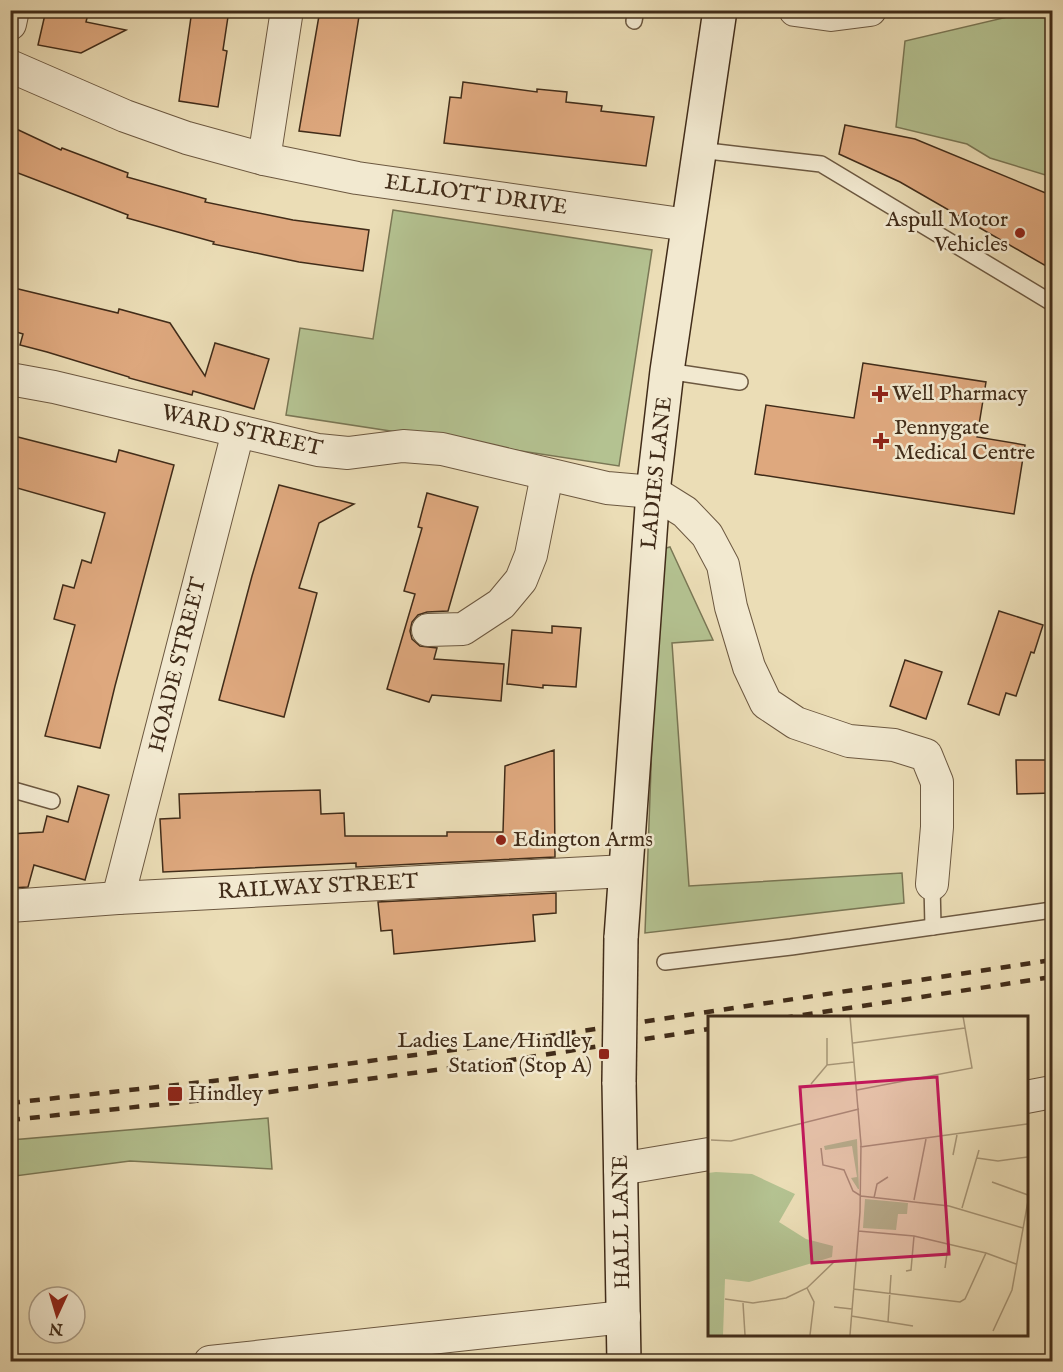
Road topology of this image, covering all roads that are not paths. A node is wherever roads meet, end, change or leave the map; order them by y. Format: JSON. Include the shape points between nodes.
{"nodes":[{"id":1,"x":13,"y":10,"type":"edge"},
{"id":2,"x":287,"y":10,"type":"edge"},
{"id":3,"x":720,"y":10,"type":"edge"},
{"id":4,"x":795,"y":10,"type":"edge"},
{"id":5,"x":870,"y":10,"type":"edge"},
{"id":6,"x":10,"y":24,"type":"edge"},
{"id":7,"x":10,"y":66,"type":"edge"},
{"id":8,"x":699,"y":150,"type":"junction"},
{"id":9,"x":264,"y":159,"type":"junction"},
{"id":10,"x":688,"y":225,"type":"junction"},
{"id":11,"x":1053,"y":303,"type":"edge"},
{"id":12,"x":667,"y":370,"type":"junction"},
{"id":13,"x":10,"y":379,"type":"edge"},
{"id":14,"x":740,"y":382,"type":"dead end"},
{"id":15,"x":238,"y":432,"type":"junction"},
{"id":16,"x":547,"y":475,"type":"junction"},
{"id":17,"x":653,"y":492,"type":"junction"},
{"id":18,"x":428,"y":630,"type":"dead end"},
{"id":19,"x":10,"y":789,"type":"edge"},
{"id":20,"x":52,"y":801,"type":"dead end"},
{"id":21,"x":626,"y":871,"type":"junction"},
{"id":22,"x":932,"y":884,"type":"joint"},
{"id":23,"x":118,"y":898,"type":"junction"},
{"id":24,"x":10,"y":906,"type":"edge"},
{"id":25,"x":1053,"y":910,"type":"edge"},
{"id":26,"x":933,"y":927,"type":"junction"},
{"id":27,"x":621,"y":938,"type":"joint"},
{"id":28,"x":665,"y":962,"type":"dead end"},
{"id":29,"x":1053,"y":1092,"type":"edge"},
{"id":30,"x":1027,"y":1096,"type":"edge"},
{"id":31,"x":708,"y":1154,"type":"edge"},
{"id":32,"x":620,"y":1170,"type":"junction"},
{"id":33,"x":624,"y":1317,"type":"junction"},
{"id":34,"x":370,"y":1353,"type":"edge"},
{"id":35,"x":210,"y":1362,"type":"edge"},
{"id":36,"x":624,"y":1362,"type":"edge"}],
"edges":[{"from":1,"to":6,"type":"street"},
{"from":2,"to":9,"type":"street"},
{"from":3,"to":8,"type":"street","name":"LADIES LANE"},
{"from":4,"to":5,"type":"street","via":[[831,15]]},
{"from":7,"to":9,"type":"street","name":"ELLIOTT DRIVE","via":[[125,116]]},
{"from":8,"to":10,"type":"street","name":"LADIES LANE"},
{"from":8,"to":11,"type":"lane","via":[[821,164]]},
{"from":9,"to":10,"type":"street","name":"ELLIOTT DRIVE","via":[[357,178]]},
{"from":10,"to":12,"type":"street","name":"LADIES LANE"},
{"from":12,"to":14,"type":"lane"},
{"from":12,"to":17,"type":"street","name":"LADIES LANE"},
{"from":13,"to":15,"type":"street","name":"WARD STREET"},
{"from":15,"to":16,"type":"street","name":"WARD STREET","via":[[348,453],[403,446],[442,449]]},
{"from":15,"to":23,"type":"street","name":"HOADE STREET"},
{"from":16,"to":17,"type":"street","name":"WARD STREET","via":[[607,488]]},
{"from":16,"to":18,"type":"street","via":[[531,555],[521,580],[501,604],[463,629]]},
{"from":17,"to":21,"type":"street","name":"LADIES LANE"},
{"from":17,"to":22,"type":"street","via":[[686,512],[707,535],[723,566],[749,667],[766,703],[796,723],[849,741],[894,745],[926,755],[937,782]]},
{"from":19,"to":20,"type":"lane"},
{"from":21,"to":23,"type":"street","name":"RAILWAY STREET"},
{"from":21,"to":27,"type":"street","name":"LADIES LANE"},
{"from":22,"to":26,"type":"lane"},
{"from":23,"to":24,"type":"street","name":"RAILWAY STREET"},
{"from":25,"to":26,"type":"lane"},
{"from":26,"to":28,"type":"lane"},
{"from":27,"to":32,"type":"street","name":"HALL LANE","bridge":true},
{"from":29,"to":30,"type":"street"},
{"from":31,"to":32,"type":"street"},
{"from":32,"to":33,"type":"street","name":"HALL LANE"},
{"from":33,"to":34,"type":"street"},
{"from":33,"to":36,"type":"street","name":"HALL LANE"},
{"from":34,"to":35,"type":"street"}]}
